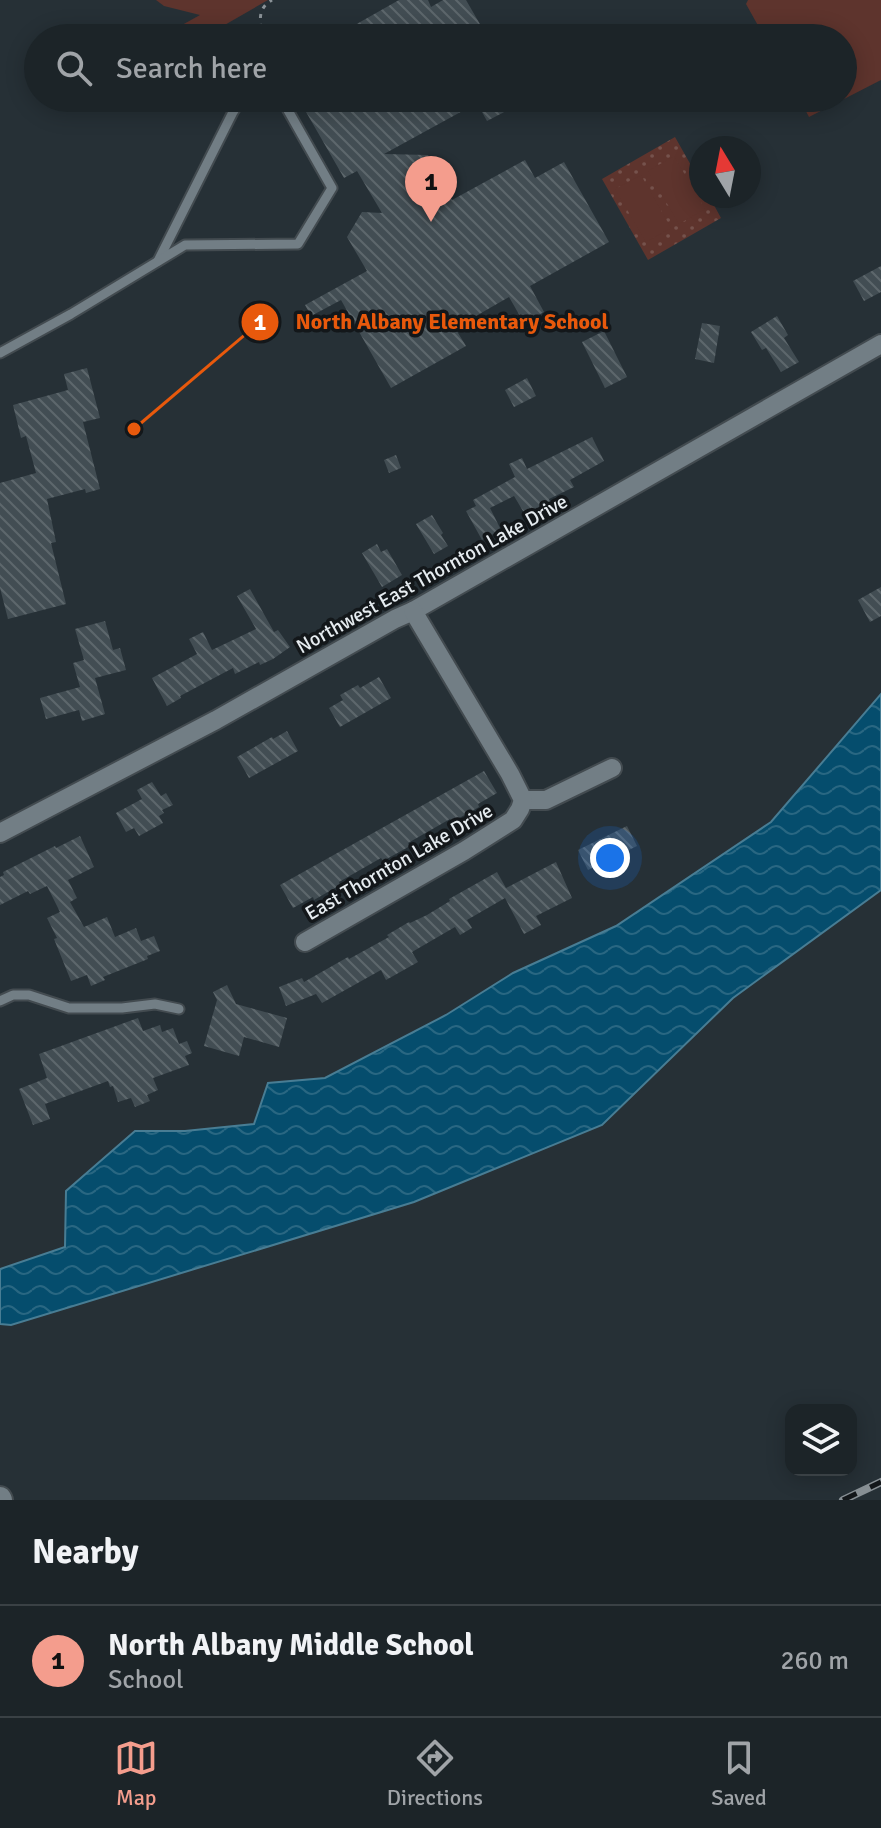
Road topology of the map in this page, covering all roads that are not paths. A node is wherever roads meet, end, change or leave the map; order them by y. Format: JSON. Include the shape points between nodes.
{"nodes":[{"id":1,"x":233,"y":112,"type":"edge"},
{"id":2,"x":289,"y":112,"type":"edge"},
{"id":3,"x":158,"y":261,"type":"junction"},
{"id":4,"x":881,"y":344,"type":"edge"},
{"id":5,"x":0,"y":353,"type":"edge"},
{"id":6,"x":413,"y":611,"type":"junction"},
{"id":7,"x":612,"y":768,"type":"dead end"},
{"id":8,"x":523,"y":800,"type":"junction"},
{"id":9,"x":0,"y":833,"type":"edge"},
{"id":10,"x":305,"y":942,"type":"dead end"},
{"id":11,"x":0,"y":1001,"type":"edge"},
{"id":12,"x":179,"y":1009,"type":"dead end"}],
"edges":[{"from":1,"to":3,"type":"lane"},
{"from":2,"to":3,"type":"lane","via":[[332,188],[298,244],[185,245]]},
{"from":3,"to":5,"type":"lane"},
{"from":4,"to":6,"type":"street","name":"Northwest East Thornton Lake Drive"},
{"from":6,"to":8,"type":"street"},
{"from":6,"to":9,"type":"street","name":"Northwest East Thornton Lake Drive"},
{"from":7,"to":8,"type":"street","via":[[546,800]]},
{"from":8,"to":10,"type":"street","name":"East Thornton Lake Drive","via":[[513,820]]},
{"from":11,"to":12,"type":"lane","via":[[29,995],[69,1008],[155,1004]]}]}
